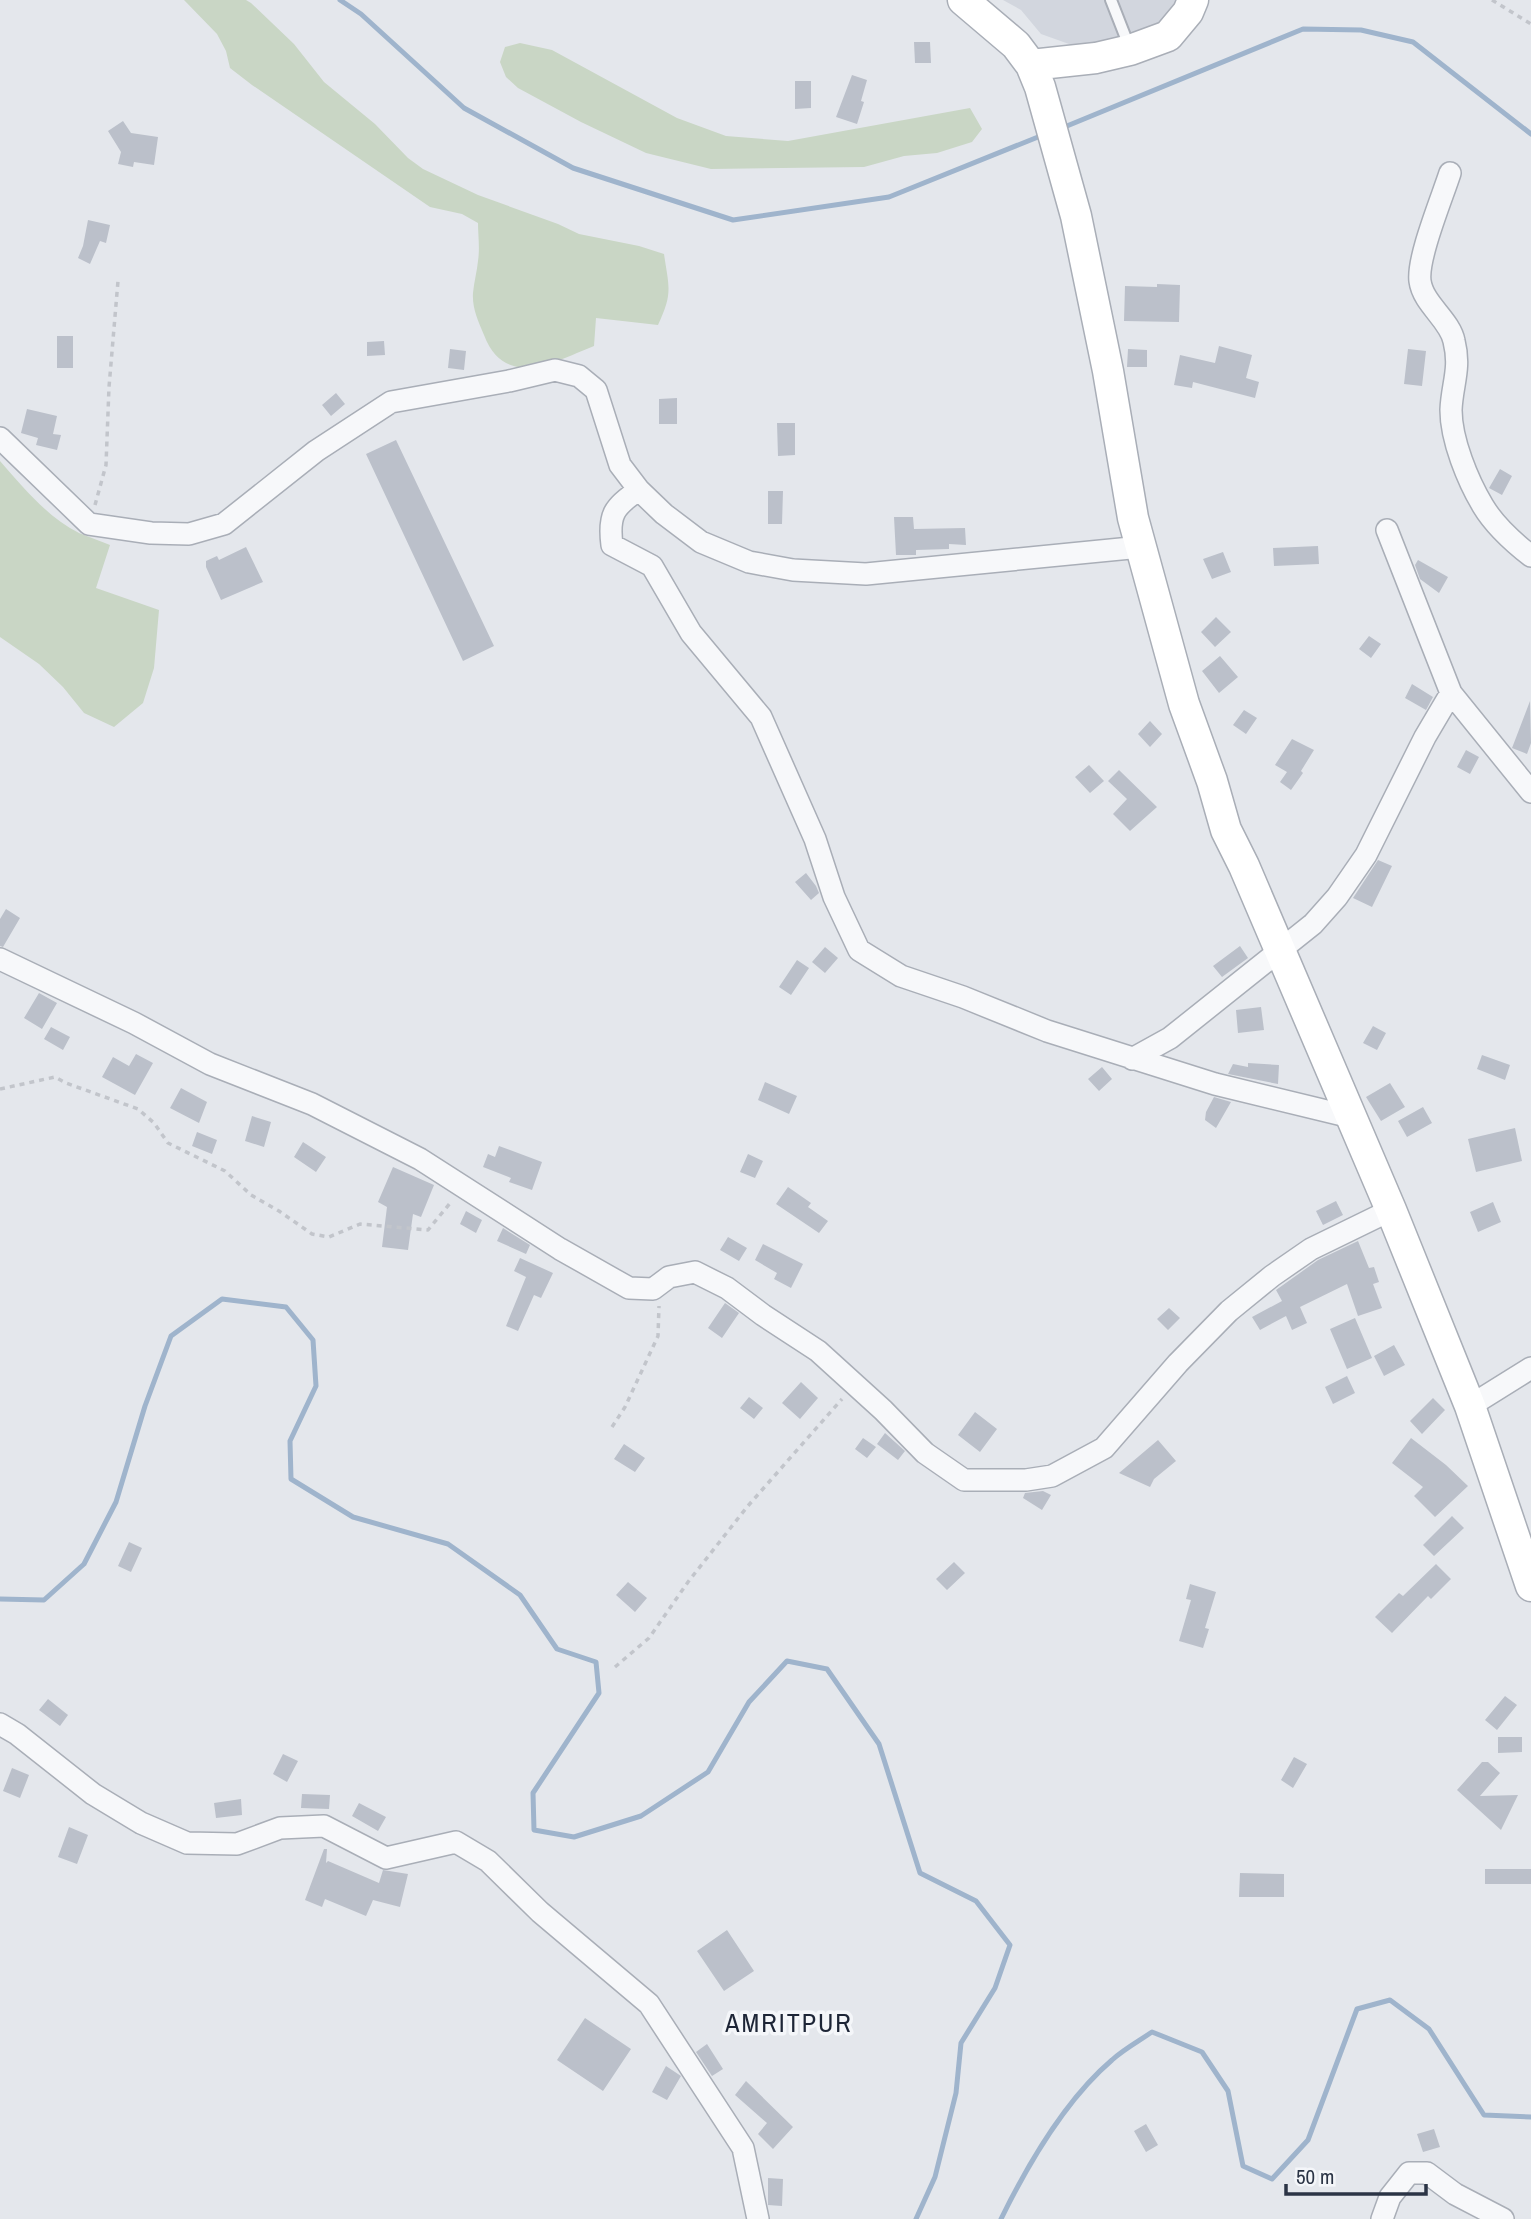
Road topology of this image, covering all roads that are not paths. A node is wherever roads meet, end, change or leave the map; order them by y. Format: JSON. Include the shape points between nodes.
{"nodes":[{"id":1,"x":1111,"y":0,"type":"edge"},
{"id":2,"x":1193,"y":0,"type":"edge"},
{"id":3,"x":971,"y":2,"type":"edge"},
{"id":4,"x":1130,"y":50,"type":"junction"},
{"id":5,"x":1035,"y":76,"type":"junction"},
{"id":6,"x":1450,"y":173,"type":"dead end"},
{"id":7,"x":0,"y":438,"type":"edge"},
{"id":8,"x":639,"y":491,"type":"junction"},
{"id":9,"x":1387,"y":530,"type":"dead end"},
{"id":10,"x":1141,"y":547,"type":"junction"},
{"id":11,"x":1531,"y":556,"type":"edge"},
{"id":12,"x":1451,"y":693,"type":"junction"},
{"id":13,"x":1531,"y":792,"type":"edge"},
{"id":14,"x":1279,"y":949,"type":"junction"},
{"id":15,"x":0,"y":959,"type":"edge"},
{"id":16,"x":1132,"y":1059,"type":"junction"},
{"id":17,"x":1352,"y":1117,"type":"junction"},
{"id":18,"x":1391,"y":1210,"type":"junction"},
{"id":19,"x":1531,"y":1368,"type":"edge"},
{"id":20,"x":1470,"y":1406,"type":"junction"},
{"id":21,"x":1531,"y":1586,"type":"edge"},
{"id":22,"x":0,"y":1724,"type":"edge"},
{"id":23,"x":758,"y":2219,"type":"edge"},
{"id":24,"x":1382,"y":2219,"type":"edge"},
{"id":25,"x":1503,"y":2219,"type":"edge"}],
"edges":[{"from":1,"to":4,"type":"lane"},
{"from":2,"to":4,"type":"main road","via":[[1168,36]]},
{"from":3,"to":5,"type":"main road","via":[[1016,45]]},
{"from":4,"to":5,"type":"main road"},
{"from":5,"to":10,"type":"main road","via":[[1076,216]]},
{"from":6,"to":11,"type":"street","via":[[1424,248],[1420,282],[1454,338],[1458,368],[1451,410],[1457,449],[1483,507]]},
{"from":7,"to":8,"type":"street","via":[[89,524],[188,534],[223,524],[316,451],[391,402],[555,370],[579,376],[597,390],[620,464]]},
{"from":8,"to":10,"type":"street","via":[[701,542],[749,562],[793,570],[866,574]]},
{"from":8,"to":16,"type":"street","via":[[612,514],[612,545],[652,566],[691,633],[761,717],[859,950],[901,976]]},
{"from":9,"to":12,"type":"street"},
{"from":10,"to":14,"type":"main road","via":[[1184,704],[1226,830]]},
{"from":12,"to":13,"type":"street"},
{"from":12,"to":14,"type":"street","via":[[1359,866],[1313,923]]},
{"from":14,"to":16,"type":"street","via":[[1170,1038]]},
{"from":14,"to":17,"type":"main road"},
{"from":15,"to":18,"type":"street","via":[[209,1064],[334,1114],[420,1158],[629,1288],[653,1289],[669,1277],[695,1272],[727,1288],[818,1351],[925,1453],[964,1480],[1052,1476],[1104,1448],[1220,1320],[1272,1276],[1311,1250]]},
{"from":16,"to":17,"type":"street"},
{"from":17,"to":18,"type":"main road"},
{"from":18,"to":20,"type":"main road"},
{"from":19,"to":20,"type":"street"},
{"from":20,"to":21,"type":"main road"},
{"from":22,"to":23,"type":"street","via":[[93,1794],[141,1823],[187,1843],[237,1844],[280,1828],[324,1826],[386,1858],[456,1842],[488,1861],[540,1912],[649,2004],[743,2148]]},
{"from":24,"to":25,"type":"street","via":[[1390,2197],[1409,2173],[1427,2173]]}]}
